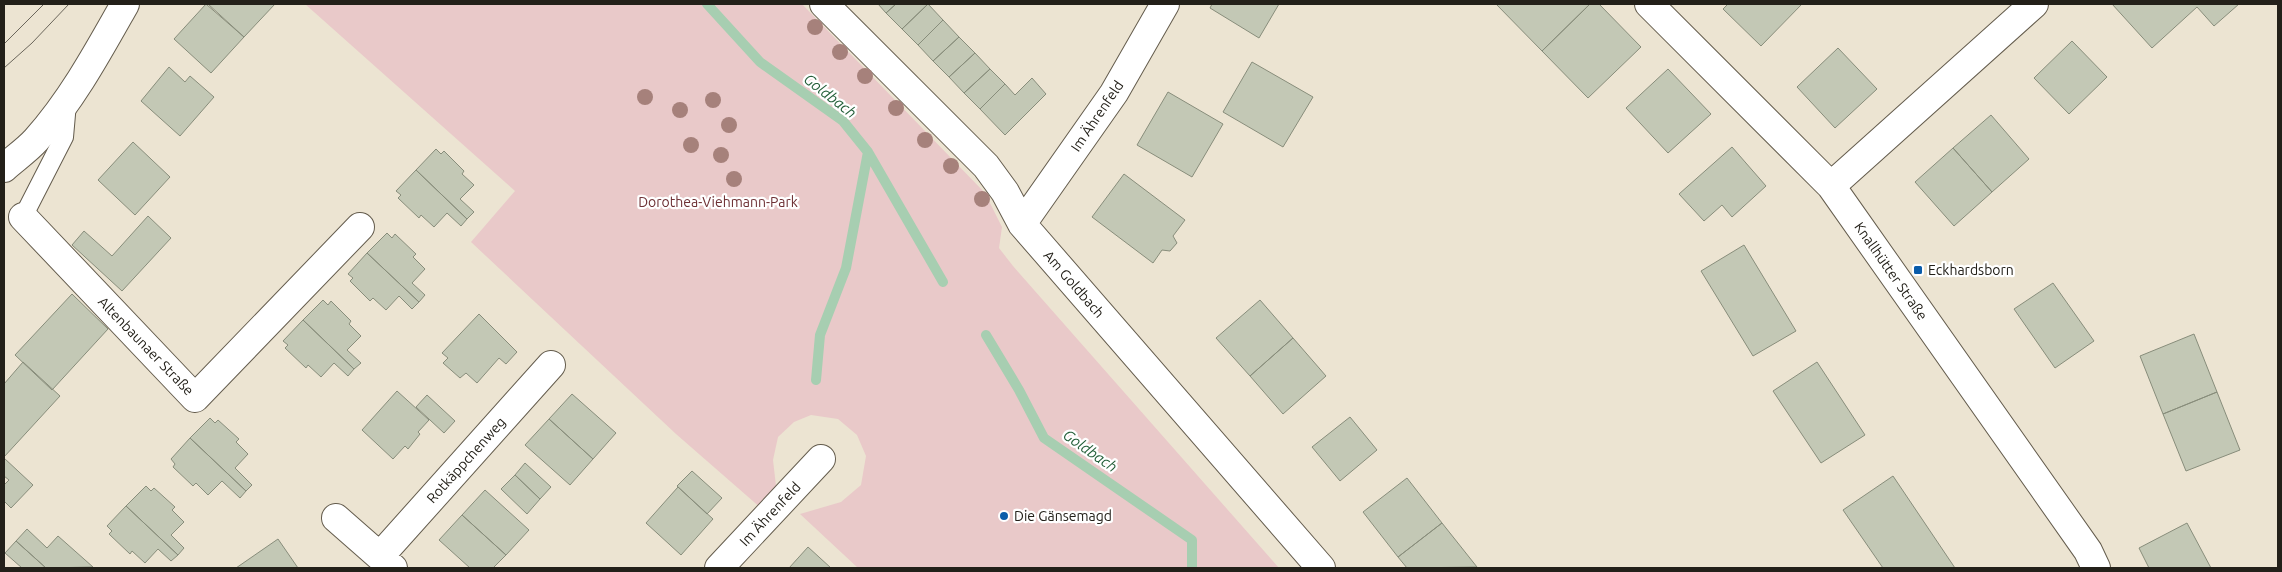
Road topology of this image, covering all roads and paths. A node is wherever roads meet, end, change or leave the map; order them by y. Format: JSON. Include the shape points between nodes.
{"nodes":[{"id":1,"x":125,"y":4,"type":"edge"},
{"id":2,"x":824,"y":4,"type":"edge"},
{"id":3,"x":1165,"y":4,"type":"edge"},
{"id":4,"x":1649,"y":4,"type":"edge"},
{"id":5,"x":2034,"y":4,"type":"edge"},
{"id":6,"x":68,"y":97,"type":"junction"},
{"id":7,"x":4,"y":168,"type":"edge"},
{"id":8,"x":1831,"y":186,"type":"junction"},
{"id":9,"x":23,"y":217,"type":"joint"},
{"id":10,"x":1022,"y":224,"type":"junction"},
{"id":11,"x":360,"y":228,"type":"dead end"},
{"id":12,"x":551,"y":365,"type":"dead end"},
{"id":13,"x":821,"y":459,"type":"dead end"},
{"id":14,"x":336,"y":518,"type":"dead end"},
{"id":15,"x":386,"y":562,"type":"edge"},
{"id":16,"x":2085,"y":562,"type":"edge"},
{"id":17,"x":719,"y":568,"type":"edge"},
{"id":18,"x":1321,"y":568,"type":"edge"}],
"edges":[{"from":1,"to":6,"type":"street","name":"Altenbaunaer Straße"},
{"from":2,"to":10,"type":"street","name":"Am Goldbach","via":[[986,166]]},
{"from":3,"to":10,"type":"street","name":"Im Ährenfeld","via":[[1114,93]]},
{"from":4,"to":8,"type":"street","name":"Knallhütter Straße"},
{"from":5,"to":8,"type":"street"},
{"from":6,"to":7,"type":"street","name":"Altenbaunaer Straße","via":[[36,140]]},
{"from":6,"to":9,"type":"lane","name":"Altenbaunaer Straße","via":[[64,138]]},
{"from":8,"to":16,"type":"street","name":"Knallhütter Straße"},
{"from":9,"to":11,"type":"street","name":"Altenbaunaer Straße","via":[[195,398]]},
{"from":10,"to":18,"type":"street","name":"Am Goldbach"},
{"from":12,"to":15,"type":"street","name":"Rotkäppchenweg"},
{"from":13,"to":17,"type":"street","name":"Im Ährenfeld"},
{"from":14,"to":15,"type":"street","name":"Rotkäppchenweg"}]}
